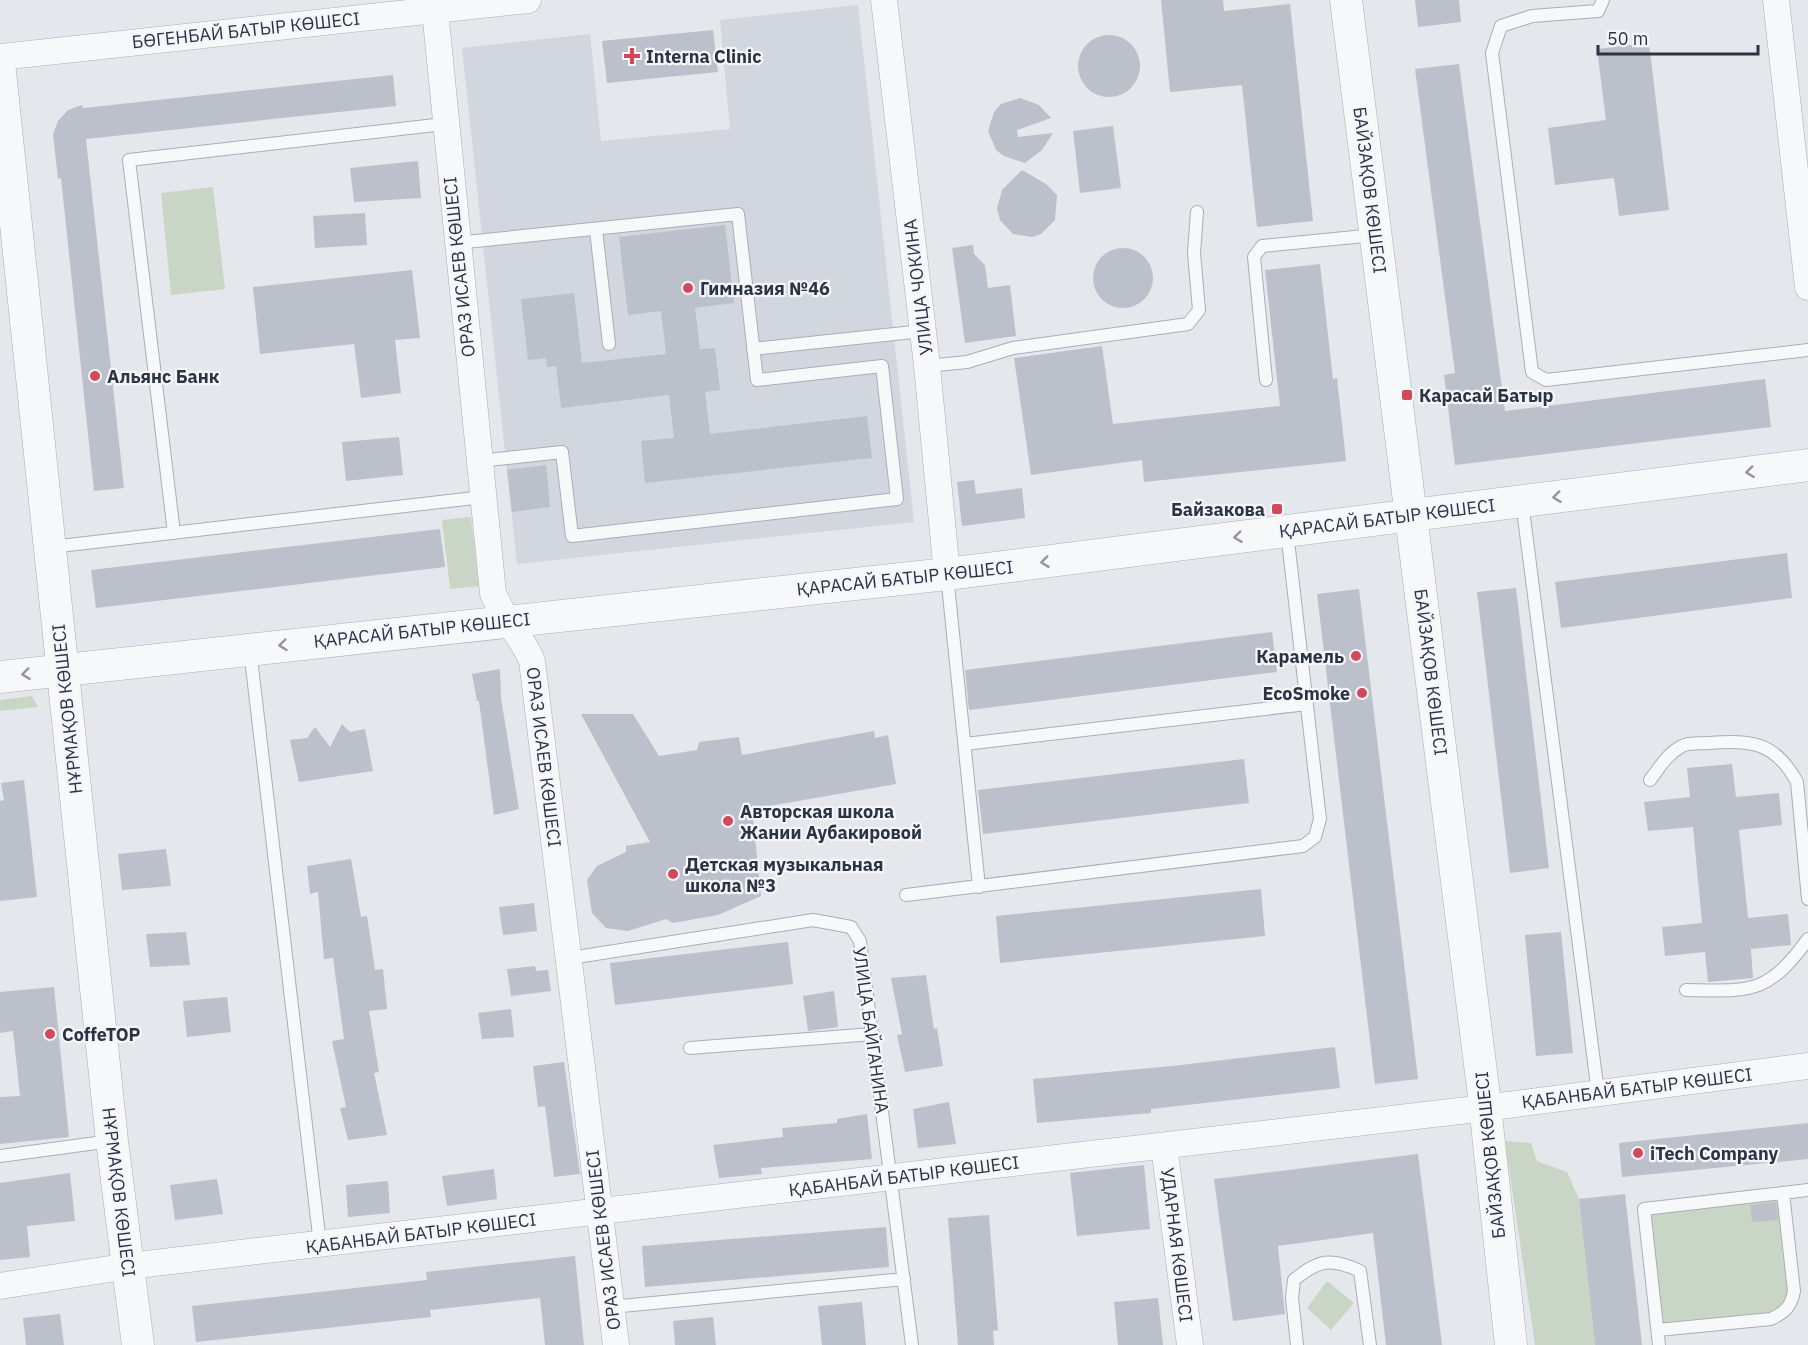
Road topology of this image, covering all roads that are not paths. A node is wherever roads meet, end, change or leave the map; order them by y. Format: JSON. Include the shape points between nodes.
{"nodes":[{"id":1,"x":528,"y":0,"type":"edge"},
{"id":2,"x":884,"y":0,"type":"edge"},
{"id":3,"x":1346,"y":0,"type":"edge"},
{"id":4,"x":1603,"y":0,"type":"edge"},
{"id":5,"x":1776,"y":0,"type":"edge"},
{"id":6,"x":434,"y":5,"type":"edge"},
{"id":7,"x":0,"y":57,"type":"edge"},
{"id":8,"x":0,"y":72,"type":"edge"},
{"id":9,"x":444,"y":124,"type":"junction"},
{"id":10,"x":1197,"y":212,"type":"dead end"},
{"id":11,"x":596,"y":230,"type":"junction"},
{"id":12,"x":1376,"y":234,"type":"junction"},
{"id":13,"x":456,"y":243,"type":"junction"},
{"id":14,"x":1808,"y":287,"type":"edge"},
{"id":15,"x":923,"y":331,"type":"junction"},
{"id":16,"x":609,"y":344,"type":"dead end"},
{"id":17,"x":753,"y":349,"type":"junction"},
{"id":18,"x":1808,"y":350,"type":"edge"},
{"id":19,"x":927,"y":366,"type":"junction"},
{"id":20,"x":1266,"y":380,"type":"dead end"},
{"id":21,"x":479,"y":461,"type":"junction"},
{"id":22,"x":1808,"y":465,"type":"edge"},
{"id":23,"x":483,"y":497,"type":"junction"},
{"id":24,"x":1522,"y":501,"type":"junction"},
{"id":25,"x":1412,"y":515,"type":"junction"},
{"id":26,"x":1287,"y":531,"type":"junction"},
{"id":27,"x":174,"y":533,"type":"junction"},
{"id":28,"x":50,"y":547,"type":"junction"},
{"id":29,"x":947,"y":574,"type":"junction"},
{"id":30,"x":508,"y":620,"type":"junction"},
{"id":31,"x":250,"y":648,"type":"junction"},
{"id":32,"x":63,"y":669,"type":"junction"},
{"id":33,"x":0,"y":677,"type":"edge"},
{"id":34,"x":1307,"y":704,"type":"junction"},
{"id":35,"x":964,"y":744,"type":"junction"},
{"id":36,"x":1650,"y":780,"type":"dead end"},
{"id":37,"x":979,"y":887,"type":"junction"},
{"id":38,"x":906,"y":894,"type":"dead end"},
{"id":39,"x":1808,"y":899,"type":"edge"},
{"id":40,"x":1808,"y":939,"type":"edge"},
{"id":41,"x":570,"y":958,"type":"junction"},
{"id":42,"x":1686,"y":990,"type":"dead end"},
{"id":43,"x":873,"y":1034,"type":"junction"},
{"id":44,"x":690,"y":1048,"type":"dead end"},
{"id":45,"x":1808,"y":1066,"type":"edge"},
{"id":46,"x":1598,"y":1094,"type":"junction"},
{"id":47,"x":1485,"y":1108,"type":"junction"},
{"id":48,"x":112,"y":1141,"type":"junction"},
{"id":49,"x":1164,"y":1146,"type":"junction"},
{"id":50,"x":0,"y":1156,"type":"edge"},
{"id":51,"x":892,"y":1178,"type":"junction"},
{"id":52,"x":1808,"y":1190,"type":"edge"},
{"id":53,"x":1783,"y":1193,"type":"junction"},
{"id":54,"x":600,"y":1212,"type":"junction"},
{"id":55,"x":320,"y":1244,"type":"junction"},
{"id":56,"x":129,"y":1266,"type":"junction"},
{"id":57,"x":904,"y":1279,"type":"junction"},
{"id":58,"x":0,"y":1286,"type":"edge"},
{"id":59,"x":611,"y":1307,"type":"junction"},
{"id":60,"x":1658,"y":1330,"type":"junction"},
{"id":61,"x":138,"y":1345,"type":"edge"},
{"id":62,"x":616,"y":1345,"type":"edge"},
{"id":63,"x":912,"y":1345,"type":"edge"},
{"id":64,"x":1190,"y":1345,"type":"edge"},
{"id":65,"x":1297,"y":1345,"type":"edge"},
{"id":66,"x":1370,"y":1345,"type":"edge"},
{"id":67,"x":1511,"y":1345,"type":"edge"},
{"id":68,"x":1659,"y":1345,"type":"edge"}],
"edges":[{"from":1,"to":6,"type":"street","name":"БӨГЕНБАЙ БАТЫР КӨШЕСІ"},
{"from":2,"to":15,"type":"street","name":"УЛИЦА ЧОКИНА"},
{"from":3,"to":12,"type":"street","name":"БАЙЗАҚОВ КӨШЕСІ"},
{"from":4,"to":18,"type":"lane","via":[[1598,11],[1532,16],[1501,26],[1492,53],[1532,372],[1546,380]]},
{"from":5,"to":14,"type":"street"},
{"from":6,"to":7,"type":"street","name":"БӨГЕНБАЙ БАТЫР КӨШЕСІ"},
{"from":6,"to":9,"type":"street","name":"ОРАЗ ИСАЕВ КӨШЕСІ"},
{"from":8,"to":28,"type":"street","name":"НҰРМАҚОВ КӨШЕСІ","via":[[15,259]]},
{"from":9,"to":13,"type":"street","name":"ОРАЗ ИСАЕВ КӨШЕСІ"},
{"from":9,"to":27,"type":"lane","via":[[129,160]]},
{"from":10,"to":19,"type":"lane","via":[[1194,253],[1199,310],[1188,324],[1012,348],[967,362]]},
{"from":11,"to":13,"type":"lane"},
{"from":11,"to":16,"type":"lane"},
{"from":11,"to":17,"type":"lane","via":[[738,214]]},
{"from":12,"to":20,"type":"lane","via":[[1262,246],[1254,257]]},
{"from":12,"to":25,"type":"street","name":"БАЙЗАҚОВ КӨШЕСІ"},
{"from":13,"to":21,"type":"street","name":"ОРАЗ ИСАЕВ КӨШЕСІ"},
{"from":15,"to":17,"type":"lane"},
{"from":15,"to":19,"type":"street","name":"УЛИЦА ЧОКИНА"},
{"from":17,"to":21,"type":"lane","via":[[757,380],[882,366],[897,499],[572,536],[562,452]]},
{"from":19,"to":29,"type":"street","name":"УЛИЦА ЧОКИНА"},
{"from":21,"to":23,"type":"street","name":"ОРАЗ ИСАЕВ КӨШЕСІ"},
{"from":22,"to":24,"type":"street","name":"ҚАРАСАЙ БАТЫР КӨШЕСІ","one_way":true},
{"from":23,"to":27,"type":"lane"},
{"from":23,"to":30,"type":"street","name":"ОРАЗ ИСАЕВ КӨШЕСІ","via":[[493,592]]},
{"from":24,"to":25,"type":"street","name":"ҚАРАСАЙ БАТЫР КӨШЕСІ"},
{"from":24,"to":46,"type":"lane"},
{"from":25,"to":26,"type":"street","name":"ҚАРАСАЙ БАТЫР КӨШЕСІ"},
{"from":25,"to":47,"type":"street","name":"БАЙЗАҚОВ КӨШЕСІ"},
{"from":26,"to":29,"type":"street","name":"ҚАРАСАЙ БАТЫР КӨШЕСІ","one_way":true},
{"from":26,"to":34,"type":"lane"},
{"from":27,"to":28,"type":"lane"},
{"from":28,"to":32,"type":"street","name":"НҰРМАҚОВ КӨШЕСІ"},
{"from":29,"to":30,"type":"street","name":"ҚАРАСАЙ БАТЫР КӨШЕСІ"},
{"from":29,"to":35,"type":"lane"},
{"from":30,"to":31,"type":"street","name":"ҚАРАСАЙ БАТЫР КӨШЕСІ","one_way":true},
{"from":30,"to":41,"type":"street","name":"ОРАЗ ИСАЕВ КӨШЕСІ","via":[[532,661]]},
{"from":31,"to":32,"type":"street","name":"ҚАРАСАЙ БАТЫР КӨШЕСІ"},
{"from":31,"to":55,"type":"lane"},
{"from":32,"to":33,"type":"street","name":"ҚАРАСАЙ БАТЫР КӨШЕСІ","one_way":true},
{"from":32,"to":48,"type":"street","name":"НҰРМАҚОВ КӨШЕСІ"},
{"from":34,"to":35,"type":"lane"},
{"from":34,"to":37,"type":"lane","via":[[1320,819],[1315,837],[1303,846]]},
{"from":35,"to":37,"type":"lane"},
{"from":36,"to":39,"type":"lane","via":[[1668,755],[1684,745],[1744,741],[1768,748],[1797,782]]},
{"from":37,"to":38,"type":"lane"},
{"from":40,"to":42,"type":"lane","via":[[1792,961],[1760,987],[1742,991]]},
{"from":41,"to":43,"type":"lane","name":"УЛИЦА БАЙГАНИНА","via":[[813,920],[851,927],[860,940]]},
{"from":41,"to":54,"type":"street","name":"ОРАЗ ИСАЕВ КӨШЕСІ"},
{"from":43,"to":44,"type":"lane"},
{"from":43,"to":51,"type":"lane","name":"УЛИЦА БАЙГАНИНА"},
{"from":45,"to":46,"type":"street","name":"ҚАБАНБАЙ БАТЫР КӨШЕСІ"},
{"from":46,"to":47,"type":"street","name":"ҚАБАНБАЙ БАТЫР КӨШЕСІ"},
{"from":47,"to":49,"type":"street","name":"ҚАБАНБАЙ БАТЫР КӨШЕСІ"},
{"from":47,"to":67,"type":"street","name":"БАЙЗАҚОВ КӨШЕСІ"},
{"from":48,"to":50,"type":"lane"},
{"from":48,"to":56,"type":"street","name":"НҰРМАҚОВ КӨШЕСІ"},
{"from":49,"to":51,"type":"street","name":"ҚАБАНБАЙ БАТЫР КӨШЕСІ"},
{"from":49,"to":64,"type":"street","name":"УДАРНАЯ КӨШЕСІ"},
{"from":51,"to":54,"type":"street","name":"ҚАБАНБАЙ БАТЫР КӨШЕСІ"},
{"from":51,"to":57,"type":"lane","name":"УЛИЦА БАЙГАНИНА"},
{"from":52,"to":53,"type":"lane"},
{"from":53,"to":60,"type":"lane","via":[[1794,1292],[1785,1313],[1771,1319]]},
{"from":53,"to":60,"type":"lane","via":[[1644,1209]]},
{"from":54,"to":55,"type":"street","name":"ҚАБАНБАЙ БАТЫР КӨШЕСІ"},
{"from":54,"to":59,"type":"street","name":"ОРАЗ ИСАЕВ КӨШЕСІ"},
{"from":55,"to":56,"type":"street","name":"ҚАБАНБАЙ БАТЫР КӨШЕСІ"},
{"from":56,"to":58,"type":"street","name":"ҚАБАНБАЙ БАТЫР КӨШЕСІ"},
{"from":56,"to":61,"type":"street","name":"НҰРМАҚОВ КӨШЕСІ"},
{"from":57,"to":59,"type":"lane"},
{"from":57,"to":63,"type":"lane","name":"УЛИЦА БАЙГАНИНА"},
{"from":59,"to":62,"type":"street","name":"ОРАЗ ИСАЕВ КӨШЕСІ"},
{"from":60,"to":68,"type":"lane"},
{"from":65,"to":66,"type":"lane","via":[[1294,1280],[1314,1263],[1341,1262],[1360,1271]]}]}
